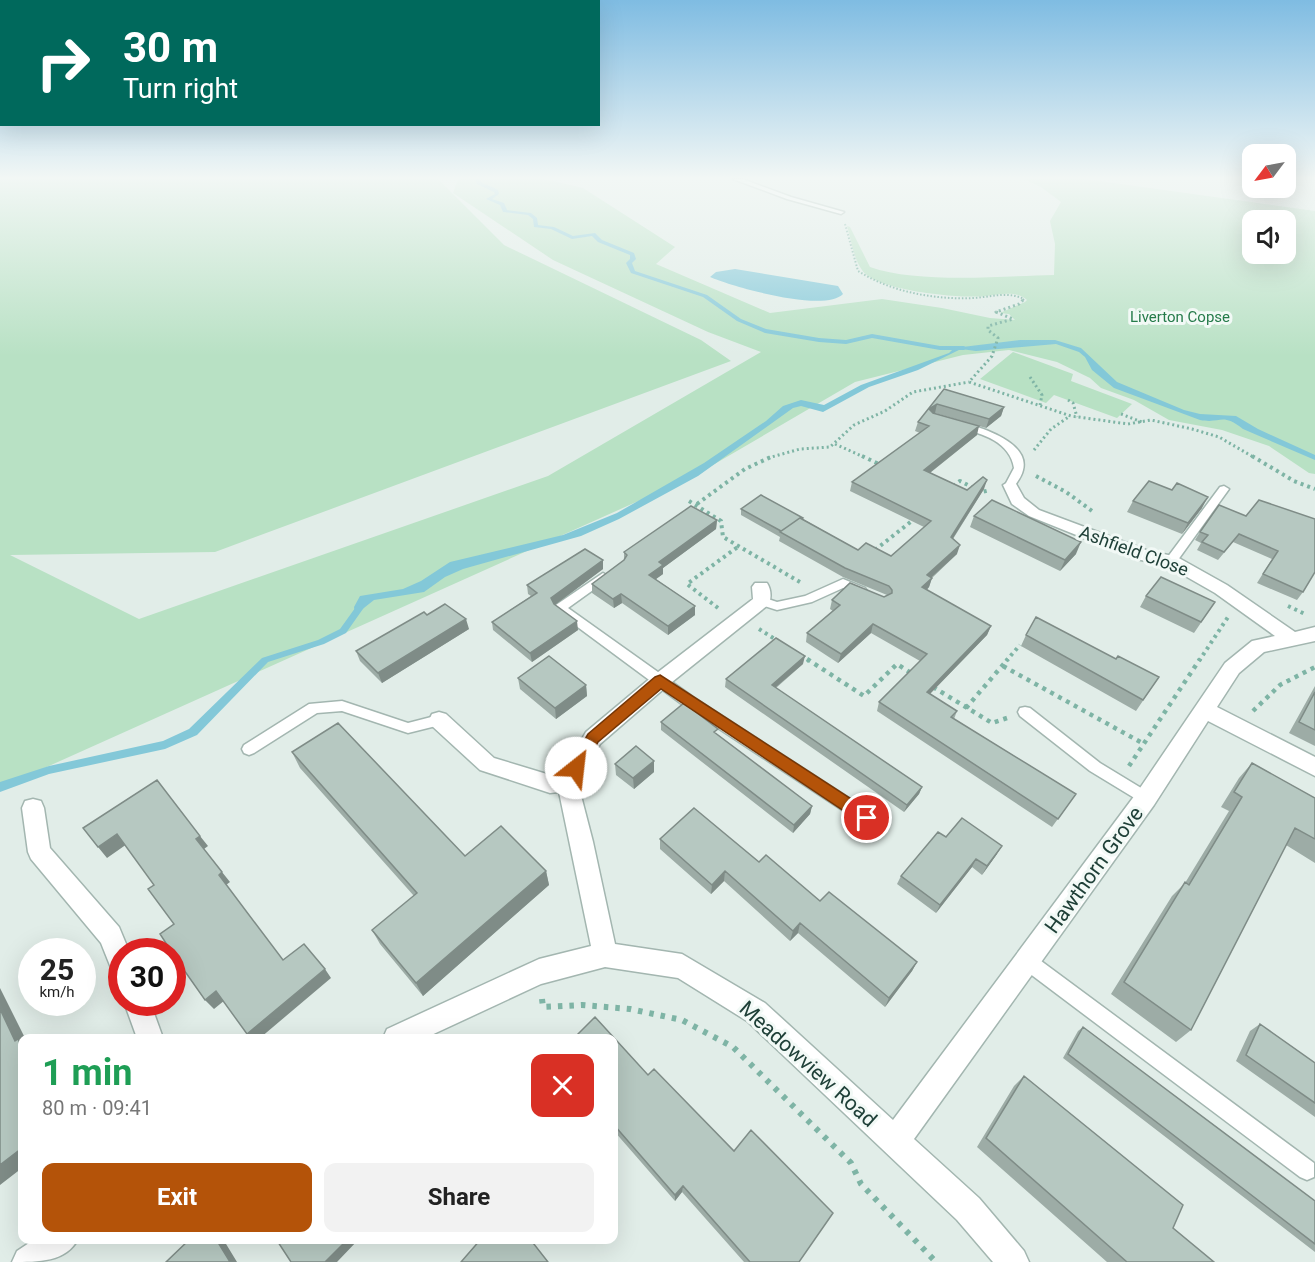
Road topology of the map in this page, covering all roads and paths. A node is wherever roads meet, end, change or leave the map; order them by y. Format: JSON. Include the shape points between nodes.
{"nodes":[{"id":1,"x":849,"y":238,"type":"edge"},
{"id":2,"x":1030,"y":377,"type":"dead end"},
{"id":3,"x":969,"y":382,"type":"junction"},
{"id":4,"x":1068,"y":400,"type":"dead end"},
{"id":5,"x":1040,"y":405,"type":"junction"},
{"id":6,"x":1121,"y":414,"type":"dead end"},
{"id":7,"x":1071,"y":416,"type":"junction"},
{"id":8,"x":1077,"y":417,"type":"junction"},
{"id":9,"x":1142,"y":422,"type":"junction"},
{"id":10,"x":954,"y":423,"type":"edge"},
{"id":11,"x":835,"y":444,"type":"junction"},
{"id":12,"x":1030,"y":458,"type":"dead end"},
{"id":13,"x":882,"y":465,"type":"edge"},
{"id":14,"x":1033,"y":468,"type":"dead end"},
{"id":15,"x":1010,"y":485,"type":"junction"},
{"id":16,"x":951,"y":488,"type":"edge"},
{"id":17,"x":1224,"y":489,"type":"dead end"},
{"id":18,"x":1315,"y":489,"type":"edge"},
{"id":19,"x":689,"y":501,"type":"dead end"},
{"id":20,"x":697,"y":504,"type":"junction"},
{"id":21,"x":918,"y":516,"type":"edge"},
{"id":22,"x":1100,"y":517,"type":"dead end"},
{"id":23,"x":739,"y":546,"type":"junction"},
{"id":24,"x":870,"y":549,"type":"edge"},
{"id":25,"x":1171,"y":561,"type":"junction"},
{"id":26,"x":611,"y":571,"type":"edge"},
{"id":27,"x":806,"y":585,"type":"dead end"},
{"id":28,"x":762,"y":594,"type":"joint"},
{"id":29,"x":872,"y":596,"type":"edge"},
{"id":30,"x":1239,"y":601,"type":"junction"},
{"id":31,"x":740,"y":618,"type":"junction"},
{"id":32,"x":1315,"y":634,"type":"edge"},
{"id":33,"x":1291,"y":638,"type":"junction"},
{"id":34,"x":784,"y":645,"type":"edge"},
{"id":35,"x":1020,"y":645,"type":"dead end"},
{"id":36,"x":794,"y":651,"type":"edge"},
{"id":37,"x":1003,"y":666,"type":"junction"},
{"id":38,"x":1315,"y":667,"type":"edge"},
{"id":39,"x":917,"y":677,"type":"edge"},
{"id":40,"x":660,"y":681,"type":"junction"},
{"id":41,"x":927,"y":683,"type":"edge"},
{"id":42,"x":966,"y":708,"type":"junction"},
{"id":43,"x":1204,"y":710,"type":"junction"},
{"id":44,"x":1026,"y":712,"type":"joint"},
{"id":45,"x":439,"y":720,"type":"joint"},
{"id":46,"x":1243,"y":730,"type":"junction"},
{"id":47,"x":1144,"y":744,"type":"junction"},
{"id":48,"x":249,"y":749,"type":"dead end"},
{"id":49,"x":1315,"y":767,"type":"edge"},
{"id":50,"x":1119,"y":782,"type":"junction"},
{"id":51,"x":567,"y":783,"type":"junction"},
{"id":52,"x":1146,"y":798,"type":"junction"},
{"id":53,"x":33,"y":808,"type":"dead end"},
{"id":54,"x":867,"y":818,"type":"dead end"},
{"id":55,"x":111,"y":938,"type":"edge"},
{"id":56,"x":605,"y":955,"type":"junction"},
{"id":57,"x":1027,"y":961,"type":"junction"},
{"id":58,"x":539,"y":972,"type":"junction"},
{"id":59,"x":141,"y":1016,"type":"edge"},
{"id":60,"x":148,"y":1034,"type":"edge"},
{"id":61,"x":405,"y":1034,"type":"edge"},
{"id":62,"x":895,"y":1142,"type":"junction"},
{"id":63,"x":1307,"y":1170,"type":"dead end"},
{"id":64,"x":55,"y":1244,"type":"edge"},
{"id":65,"x":28,"y":1262,"type":"edge"},
{"id":66,"x":936,"y":1262,"type":"edge"},
{"id":67,"x":1013,"y":1262,"type":"edge"}],
"edges":[{"from":1,"to":3,"type":"path","via":[[858,271],[876,283],[969,298],[1024,299],[996,312],[1011,316],[1012,320],[988,326],[998,338],[992,356]]},
{"from":2,"to":5,"type":"path","via":[[1042,395]]},
{"from":3,"to":5,"type":"path"},
{"from":3,"to":11,"type":"path","via":[[913,392],[854,425]]},
{"from":4,"to":8,"type":"path","via":[[1073,403]]},
{"from":5,"to":7,"type":"path"},
{"from":6,"to":9,"type":"path"},
{"from":7,"to":8,"type":"path"},
{"from":7,"to":12,"type":"path","via":[[1051,429]]},
{"from":8,"to":9,"type":"path","via":[[1128,424]]},
{"from":9,"to":18,"type":"path","via":[[1151,420],[1219,437]]},
{"from":10,"to":15,"type":"lane","via":[[984,432],[1008,446],[1016,456],[1019,470]]},
{"from":11,"to":13,"type":"path"},
{"from":11,"to":20,"type":"path","via":[[764,459],[745,468]]},
{"from":14,"to":22,"type":"path","via":[[1038,479],[1066,492]]},
{"from":15,"to":16,"type":"path","via":[[982,492],[960,482]]},
{"from":15,"to":25,"type":"street","name":"Ashfield Close","via":[[1017,501],[1034,513],[1142,555]]},
{"from":17,"to":25,"type":"lane"},
{"from":19,"to":20,"type":"path"},
{"from":20,"to":23,"type":"path","via":[[721,520],[723,537]]},
{"from":21,"to":24,"type":"path","via":[[877,550]]},
{"from":23,"to":27,"type":"path"},
{"from":23,"to":31,"type":"path","via":[[687,584],[720,611]]},
{"from":25,"to":30,"type":"street","name":"Ashfield Close"},
{"from":26,"to":40,"type":"lane","via":[[560,608]]},
{"from":28,"to":29,"type":"lane","via":[[777,606],[843,583]]},
{"from":28,"to":31,"type":"street"},
{"from":30,"to":33,"type":"street","name":"Ashfield Close"},
{"from":30,"to":47,"type":"path"},
{"from":31,"to":34,"type":"path"},
{"from":31,"to":40,"type":"street"},
{"from":32,"to":33,"type":"street","name":"Hawthorn Grove"},
{"from":33,"to":43,"type":"street","name":"Hawthorn Grove","via":[[1257,646],[1232,668]]},
{"from":35,"to":37,"type":"path"},
{"from":36,"to":39,"type":"path","via":[[864,696],[897,664]]},
{"from":37,"to":42,"type":"path"},
{"from":37,"to":47,"type":"path"},
{"from":38,"to":46,"type":"path","via":[[1280,685],[1252,712]]},
{"from":40,"to":51,"type":"street","via":[[593,738]]},
{"from":40,"to":54,"type":"lane"},
{"from":41,"to":42,"type":"path"},
{"from":42,"to":44,"type":"path","via":[[992,723]]},
{"from":43,"to":46,"type":"street"},
{"from":43,"to":52,"type":"street","name":"Hawthorn Grove"},
{"from":44,"to":50,"type":"lane"},
{"from":45,"to":48,"type":"lane","via":[[408,728],[342,706],[314,708]]},
{"from":45,"to":51,"type":"street","via":[[487,764],[550,784]]},
{"from":46,"to":49,"type":"street"},
{"from":47,"to":50,"type":"path"},
{"from":50,"to":52,"type":"lane"},
{"from":51,"to":56,"type":"street"},
{"from":52,"to":57,"type":"street","name":"Hawthorn Grove"},
{"from":53,"to":55,"type":"street","via":[[39,852]]},
{"from":56,"to":58,"type":"street","name":"Meadowview Road"},
{"from":56,"to":62,"type":"street","name":"Meadowview Road","via":[[682,966],[756,1012]]},
{"from":57,"to":62,"type":"street","name":"Hawthorn Grove"},
{"from":57,"to":63,"type":"lane"},
{"from":58,"to":61,"type":"street","name":"Meadowview Road"},
{"from":58,"to":66,"type":"path","via":[[543,1007],[582,1005],[641,1011],[682,1020],[733,1047],[851,1163],[861,1184]]},
{"from":59,"to":60,"type":"street"},
{"from":62,"to":67,"type":"street","name":"Meadowview Road","via":[[968,1209]]},
{"from":64,"to":65,"type":"street"}]}
